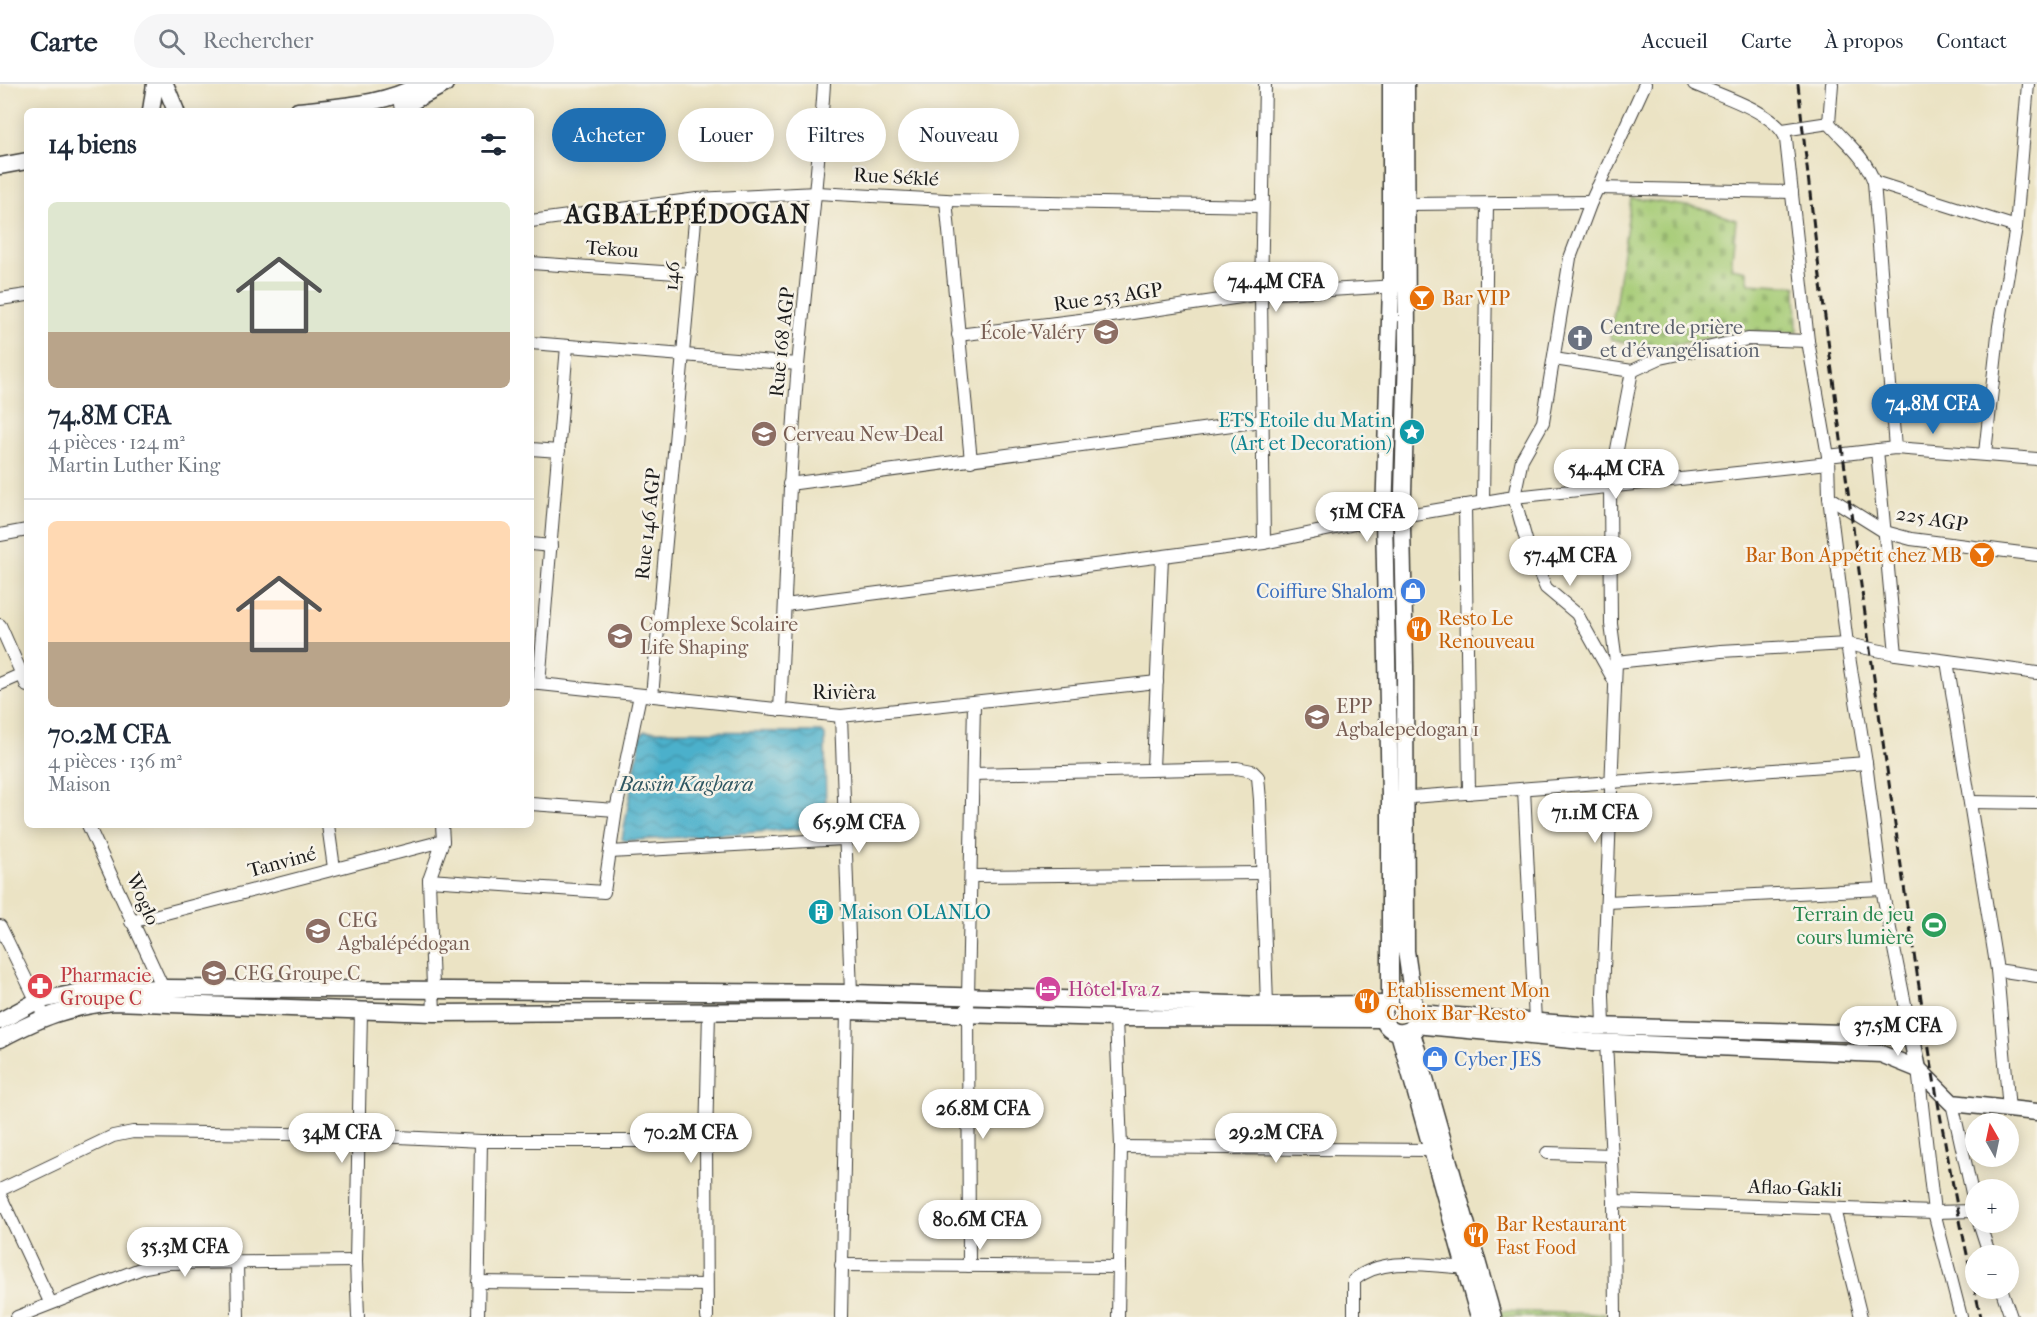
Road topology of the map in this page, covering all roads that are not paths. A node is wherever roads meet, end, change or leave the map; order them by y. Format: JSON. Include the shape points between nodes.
{"nodes":[{"id":1,"x":155,"y":84,"type":"edge"},
{"id":2,"x":165,"y":84,"type":"edge"},
{"id":3,"x":422,"y":84,"type":"edge"},
{"id":4,"x":445,"y":84,"type":"edge"},
{"id":5,"x":824,"y":84,"type":"edge"},
{"id":6,"x":1266,"y":84,"type":"edge"},
{"id":7,"x":1390,"y":84,"type":"edge"},
{"id":8,"x":1406,"y":84,"type":"edge"},
{"id":9,"x":1644,"y":84,"type":"edge"},
{"id":10,"x":1694,"y":84,"type":"edge"},
{"id":11,"x":1832,"y":84,"type":"edge"},
{"id":12,"x":2028,"y":84,"type":"edge"},
{"id":13,"x":400,"y":105,"type":"edge"},
{"id":14,"x":151,"y":108,"type":"edge"},
{"id":15,"x":175,"y":108,"type":"edge"},
{"id":16,"x":349,"y":108,"type":"edge"},
{"id":17,"x":1829,"y":123,"type":"junction"},
{"id":18,"x":1783,"y":130,"type":"junction"},
{"id":19,"x":24,"y":153,"type":"edge"},
{"id":20,"x":0,"y":157,"type":"edge"},
{"id":21,"x":24,"y":162,"type":"edge"},
{"id":22,"x":0,"y":166,"type":"edge"},
{"id":23,"x":1874,"y":182,"type":"junction"},
{"id":24,"x":1598,"y":188,"type":"junction"},
{"id":25,"x":1792,"y":192,"type":"junction"},
{"id":26,"x":817,"y":193,"type":"junction"},
{"id":27,"x":697,"y":200,"type":"junction"},
{"id":28,"x":946,"y":200,"type":"junction"},
{"id":29,"x":1591,"y":202,"type":"junction"},
{"id":30,"x":1406,"y":204,"type":"junction"},
{"id":31,"x":1487,"y":204,"type":"junction"},
{"id":32,"x":1262,"y":206,"type":"junction"},
{"id":33,"x":534,"y":221,"type":"edge"},
{"id":34,"x":2016,"y":227,"type":"junction"},
{"id":35,"x":534,"y":263,"type":"edge"},
{"id":36,"x":691,"y":274,"type":"junction"},
{"id":37,"x":1399,"y":286,"type":"junction"},
{"id":38,"x":1261,"y":294,"type":"junction"},
{"id":39,"x":24,"y":295,"type":"edge"},
{"id":40,"x":0,"y":299,"type":"edge"},
{"id":41,"x":958,"y":334,"type":"junction"},
{"id":42,"x":1808,"y":341,"type":"junction"},
{"id":43,"x":534,"y":343,"type":"edge"},
{"id":44,"x":567,"y":346,"type":"junction"},
{"id":45,"x":685,"y":355,"type":"junction"},
{"id":46,"x":1554,"y":358,"type":"junction"},
{"id":47,"x":798,"y":364,"type":"junction"},
{"id":48,"x":1632,"y":371,"type":"junction"},
{"id":49,"x":1262,"y":421,"type":"junction"},
{"id":50,"x":1895,"y":448,"type":"junction"},
{"id":51,"x":534,"y":449,"type":"edge"},
{"id":52,"x":1877,"y":450,"type":"junction"},
{"id":53,"x":559,"y":451,"type":"junction"},
{"id":54,"x":1985,"y":453,"type":"junction"},
{"id":55,"x":1828,"y":459,"type":"junction"},
{"id":56,"x":2037,"y":459,"type":"edge"},
{"id":57,"x":971,"y":461,"type":"junction"},
{"id":58,"x":789,"y":484,"type":"junction"},
{"id":59,"x":1610,"y":486,"type":"junction"},
{"id":60,"x":1514,"y":497,"type":"junction"},
{"id":61,"x":1830,"y":497,"type":"junction"},
{"id":62,"x":1483,"y":501,"type":"junction"},
{"id":63,"x":1465,"y":505,"type":"junction"},
{"id":64,"x":1402,"y":516,"type":"junction"},
{"id":65,"x":1383,"y":518,"type":"junction"},
{"id":66,"x":24,"y":531,"type":"edge"},
{"id":67,"x":1885,"y":532,"type":"junction"},
{"id":68,"x":0,"y":535,"type":"edge"},
{"id":69,"x":1264,"y":543,"type":"junction"},
{"id":70,"x":534,"y":544,"type":"edge"},
{"id":71,"x":551,"y":546,"type":"junction"},
{"id":72,"x":2037,"y":555,"type":"edge"},
{"id":73,"x":1162,"y":557,"type":"junction"},
{"id":74,"x":785,"y":605,"type":"junction"},
{"id":75,"x":0,"y":625,"type":"edge"},
{"id":76,"x":1847,"y":644,"type":"junction"},
{"id":77,"x":1896,"y":654,"type":"junction"},
{"id":78,"x":1947,"y":661,"type":"junction"},
{"id":79,"x":1616,"y":662,"type":"junction"},
{"id":80,"x":24,"y":673,"type":"edge"},
{"id":81,"x":2037,"y":673,"type":"edge"},
{"id":82,"x":1157,"y":682,"type":"junction"},
{"id":83,"x":535,"y":683,"type":"edge"},
{"id":84,"x":1615,"y":683,"type":"junction"},
{"id":85,"x":0,"y":684,"type":"edge"},
{"id":86,"x":646,"y":695,"type":"junction"},
{"id":87,"x":974,"y":703,"type":"junction"},
{"id":88,"x":780,"y":710,"type":"junction"},
{"id":89,"x":841,"y":716,"type":"junction"},
{"id":90,"x":1866,"y":763,"type":"junction"},
{"id":91,"x":1153,"y":768,"type":"junction"},
{"id":92,"x":974,"y":774,"type":"junction"},
{"id":93,"x":1612,"y":783,"type":"junction"},
{"id":94,"x":1524,"y":789,"type":"junction"},
{"id":95,"x":1469,"y":793,"type":"junction"},
{"id":96,"x":1398,"y":798,"type":"junction"},
{"id":97,"x":1970,"y":802,"type":"junction"},
{"id":98,"x":2037,"y":803,"type":"edge"},
{"id":99,"x":534,"y":804,"type":"edge"},
{"id":100,"x":616,"y":810,"type":"junction"},
{"id":101,"x":91,"y":828,"type":"edge"},
{"id":102,"x":328,"y":828,"type":"edge"},
{"id":103,"x":442,"y":828,"type":"edge"},
{"id":104,"x":843,"y":839,"type":"junction"},
{"id":105,"x":443,"y":842,"type":"junction"},
{"id":106,"x":610,"y":852,"type":"junction"},
{"id":107,"x":334,"y":868,"type":"junction"},
{"id":108,"x":1261,"y":873,"type":"junction"},
{"id":109,"x":971,"y":876,"type":"junction"},
{"id":110,"x":429,"y":880,"type":"junction"},
{"id":111,"x":1882,"y":889,"type":"junction"},
{"id":112,"x":1607,"y":902,"type":"junction"},
{"id":113,"x":131,"y":922,"type":"junction"},
{"id":114,"x":0,"y":926,"type":"edge"},
{"id":115,"x":1997,"y":970,"type":"junction"},
{"id":116,"x":2037,"y":976,"type":"edge"},
{"id":117,"x":163,"y":988,"type":"junction"},
{"id":118,"x":433,"y":991,"type":"junction"},
{"id":119,"x":851,"y":993,"type":"junction"},
{"id":120,"x":968,"y":997,"type":"junction"},
{"id":121,"x":1267,"y":1005,"type":"junction"},
{"id":122,"x":40,"y":1008,"type":"junction"},
{"id":123,"x":1386,"y":1008,"type":"junction"},
{"id":124,"x":362,"y":1011,"type":"junction"},
{"id":125,"x":709,"y":1011,"type":"junction"},
{"id":126,"x":847,"y":1011,"type":"junction"},
{"id":127,"x":434,"y":1012,"type":"junction"},
{"id":128,"x":968,"y":1014,"type":"junction"},
{"id":129,"x":1116,"y":1018,"type":"junction"},
{"id":130,"x":0,"y":1020,"type":"edge"},
{"id":131,"x":1411,"y":1021,"type":"junction"},
{"id":132,"x":1535,"y":1022,"type":"junction"},
{"id":133,"x":1605,"y":1034,"type":"junction"},
{"id":134,"x":0,"y":1039,"type":"edge"},
{"id":135,"x":1912,"y":1039,"type":"junction"},
{"id":136,"x":1918,"y":1069,"type":"junction"},
{"id":137,"x":1952,"y":1103,"type":"junction"},
{"id":138,"x":2009,"y":1110,"type":"junction"},
{"id":139,"x":2037,"y":1113,"type":"edge"},
{"id":140,"x":357,"y":1135,"type":"junction"},
{"id":141,"x":482,"y":1141,"type":"junction"},
{"id":142,"x":706,"y":1141,"type":"junction"},
{"id":143,"x":1121,"y":1147,"type":"junction"},
{"id":144,"x":1430,"y":1150,"type":"junction"},
{"id":145,"x":1547,"y":1153,"type":"dead end"},
{"id":146,"x":1612,"y":1155,"type":"junction"},
{"id":147,"x":1968,"y":1179,"type":"edge"},
{"id":148,"x":0,"y":1190,"type":"edge"},
{"id":149,"x":0,"y":1195,"type":"edge"},
{"id":150,"x":1614,"y":1201,"type":"junction"},
{"id":151,"x":1834,"y":1209,"type":"junction"},
{"id":152,"x":1965,"y":1211,"type":"edge"},
{"id":153,"x":1934,"y":1212,"type":"junction"},
{"id":154,"x":356,"y":1261,"type":"junction"},
{"id":155,"x":237,"y":1262,"type":"junction"},
{"id":156,"x":841,"y":1265,"type":"junction"},
{"id":157,"x":969,"y":1266,"type":"junction"},
{"id":158,"x":1119,"y":1267,"type":"junction"},
{"id":159,"x":1472,"y":1268,"type":"junction"},
{"id":160,"x":478,"y":1282,"type":"junction"},
{"id":161,"x":706,"y":1285,"type":"junction"},
{"id":162,"x":2005,"y":1299,"type":"edge"},
{"id":163,"x":50,"y":1302,"type":"junction"},
{"id":164,"x":18,"y":1317,"type":"edge"},
{"id":165,"x":238,"y":1317,"type":"edge"},
{"id":166,"x":358,"y":1317,"type":"edge"},
{"id":167,"x":478,"y":1317,"type":"edge"},
{"id":168,"x":707,"y":1317,"type":"edge"},
{"id":169,"x":841,"y":1317,"type":"edge"},
{"id":170,"x":1118,"y":1317,"type":"edge"},
{"id":171,"x":1354,"y":1317,"type":"edge"},
{"id":172,"x":1479,"y":1317,"type":"edge"},
{"id":173,"x":1493,"y":1317,"type":"edge"},
{"id":174,"x":1615,"y":1317,"type":"edge"},
{"id":175,"x":1861,"y":1317,"type":"edge"},
{"id":176,"x":1961,"y":1317,"type":"edge"},
{"id":177,"x":2011,"y":1317,"type":"edge"}],
"edges":[{"from":1,"to":14,"type":"street"},
{"from":2,"to":15,"type":"street"},
{"from":3,"to":13,"type":"street"},
{"from":4,"to":13,"type":"street"},
{"from":5,"to":26,"type":"street","name":"Rue 168 AGP"},
{"from":6,"to":32,"type":"street"},
{"from":7,"to":37,"type":"street"},
{"from":8,"to":30,"type":"street"},
{"from":9,"to":24,"type":"street"},
{"from":10,"to":18,"type":"street","via":[[1767,118]]},
{"from":11,"to":17,"type":"street"},
{"from":12,"to":34,"type":"street"},
{"from":13,"to":16,"type":"street"},
{"from":17,"to":18,"type":"street"},
{"from":17,"to":23,"type":"street","via":[[1869,166]]},
{"from":18,"to":25,"type":"street"},
{"from":19,"to":20,"type":"street"},
{"from":21,"to":22,"type":"street"},
{"from":23,"to":34,"type":"street"},
{"from":23,"to":50,"type":"street"},
{"from":24,"to":25,"type":"street"},
{"from":24,"to":29,"type":"street"},
{"from":25,"to":42,"type":"street"},
{"from":26,"to":27,"type":"street","name":"Rue Séklé"},
{"from":26,"to":28,"type":"street","name":"Rue Séklé"},
{"from":26,"to":47,"type":"street","name":"Rue 168 AGP"},
{"from":27,"to":33,"type":"street","name":"Rue Séklé"},
{"from":27,"to":36,"type":"street","name":"146"},
{"from":28,"to":32,"type":"street","name":"Rue Séklé"},
{"from":28,"to":41,"type":"street"},
{"from":29,"to":31,"type":"street"},
{"from":29,"to":46,"type":"street","via":[[1570,258]]},
{"from":30,"to":31,"type":"street"},
{"from":30,"to":37,"type":"street"},
{"from":31,"to":62,"type":"street"},
{"from":32,"to":38,"type":"street"},
{"from":34,"to":54,"type":"street","via":[[1999,326]]},
{"from":35,"to":36,"type":"street","name":"Tekou"},
{"from":36,"to":45,"type":"street","name":"146"},
{"from":37,"to":38,"type":"street","name":"Rue 253 AGP"},
{"from":37,"to":64,"type":"street"},
{"from":37,"to":65,"type":"street"},
{"from":38,"to":41,"type":"street","name":"Rue 253 AGP"},
{"from":38,"to":49,"type":"street"},
{"from":39,"to":40,"type":"street"},
{"from":41,"to":57,"type":"street"},
{"from":42,"to":48,"type":"street","via":[[1748,339],[1660,358]]},
{"from":42,"to":55,"type":"street"},
{"from":43,"to":44,"type":"street"},
{"from":44,"to":45,"type":"street"},
{"from":44,"to":53,"type":"street"},
{"from":45,"to":47,"type":"street"},
{"from":45,"to":86,"type":"street","name":"Rue 146 AGP"},
{"from":46,"to":48,"type":"street"},
{"from":46,"to":60,"type":"street","via":[[1543,422],[1522,459]]},
{"from":47,"to":58,"type":"street","name":"Rue 168 AGP"},
{"from":48,"to":59,"type":"street"},
{"from":49,"to":57,"type":"street"},
{"from":49,"to":69,"type":"street"},
{"from":50,"to":52,"type":"street"},
{"from":50,"to":54,"type":"street"},
{"from":51,"to":53,"type":"street"},
{"from":52,"to":55,"type":"street"},
{"from":52,"to":67,"type":"street"},
{"from":53,"to":71,"type":"street"},
{"from":54,"to":56,"type":"street"},
{"from":55,"to":59,"type":"street"},
{"from":55,"to":61,"type":"street"},
{"from":57,"to":58,"type":"street"},
{"from":58,"to":74,"type":"street","name":"Rue 168 AGP"},
{"from":59,"to":60,"type":"street"},
{"from":59,"to":79,"type":"street","via":[[1611,624]]},
{"from":60,"to":62,"type":"street"},
{"from":60,"to":84,"type":"street","via":[[1528,547],[1546,588],[1577,614]]},
{"from":61,"to":67,"type":"street","name":"225 AGP"},
{"from":61,"to":76,"type":"street"},
{"from":62,"to":63,"type":"street"},
{"from":63,"to":64,"type":"street"},
{"from":63,"to":95,"type":"street"},
{"from":64,"to":65,"type":"street"},
{"from":64,"to":96,"type":"street"},
{"from":65,"to":69,"type":"street"},
{"from":65,"to":96,"type":"street"},
{"from":66,"to":68,"type":"street"},
{"from":67,"to":72,"type":"street","name":"225 AGP","via":[[1911,539]]},
{"from":67,"to":77,"type":"street"},
{"from":69,"to":73,"type":"street"},
{"from":70,"to":71,"type":"street"},
{"from":71,"to":83,"type":"street"},
{"from":73,"to":74,"type":"street"},
{"from":73,"to":82,"type":"street"},
{"from":74,"to":88,"type":"street","name":"Rue 168 AGP"},
{"from":75,"to":80,"type":"street"},
{"from":76,"to":77,"type":"street"},
{"from":76,"to":79,"type":"street"},
{"from":76,"to":90,"type":"street"},
{"from":77,"to":78,"type":"street"},
{"from":78,"to":81,"type":"street"},
{"from":78,"to":97,"type":"street"},
{"from":79,"to":84,"type":"street"},
{"from":80,"to":85,"type":"street"},
{"from":82,"to":87,"type":"street","name":"Rivièra"},
{"from":82,"to":91,"type":"street"},
{"from":83,"to":86,"type":"street","name":"Rivièra"},
{"from":84,"to":93,"type":"street"},
{"from":86,"to":88,"type":"street","name":"Rivièra"},
{"from":86,"to":100,"type":"street","name":"Rue 146 AGP"},
{"from":87,"to":89,"type":"street","name":"Rivièra"},
{"from":87,"to":92,"type":"street"},
{"from":88,"to":89,"type":"street","name":"Rivièra"},
{"from":89,"to":104,"type":"street"},
{"from":90,"to":93,"type":"street"},
{"from":90,"to":111,"type":"street"},
{"from":91,"to":92,"type":"street"},
{"from":91,"to":108,"type":"street","via":[[1245,768],[1258,777]]},
{"from":92,"to":109,"type":"street"},
{"from":93,"to":94,"type":"street"},
{"from":93,"to":112,"type":"street"},
{"from":94,"to":95,"type":"street"},
{"from":94,"to":132,"type":"street"},
{"from":95,"to":96,"type":"street"},
{"from":96,"to":123,"type":"street"},
{"from":96,"to":131,"type":"street"},
{"from":97,"to":98,"type":"street"},
{"from":97,"to":115,"type":"street"},
{"from":99,"to":100,"type":"street"},
{"from":100,"to":106,"type":"street","name":"Rue 146 AGP"},
{"from":101,"to":113,"type":"street","name":"Woglo"},
{"from":102,"to":107,"type":"street"},
{"from":103,"to":105,"type":"street"},
{"from":104,"to":106,"type":"street"},
{"from":104,"to":119,"type":"street"},
{"from":105,"to":107,"type":"street","name":"Tanviné"},
{"from":105,"to":110,"type":"street"},
{"from":106,"to":110,"type":"street","name":"Rue 146 AGP","via":[[604,892]]},
{"from":107,"to":113,"type":"street","name":"Tanviné"},
{"from":108,"to":109,"type":"street"},
{"from":108,"to":121,"type":"street"},
{"from":109,"to":120,"type":"street"},
{"from":110,"to":118,"type":"street"},
{"from":111,"to":112,"type":"street"},
{"from":111,"to":135,"type":"street"},
{"from":112,"to":133,"type":"street"},
{"from":113,"to":117,"type":"street","name":"Woglo"},
{"from":114,"to":122,"type":"street"},
{"from":115,"to":116,"type":"street"},
{"from":115,"to":138,"type":"street"},
{"from":117,"to":118,"type":"street"},
{"from":117,"to":122,"type":"street","via":[[90,990]]},
{"from":118,"to":119,"type":"street"},
{"from":118,"to":127,"type":"street"},
{"from":119,"to":120,"type":"street"},
{"from":120,"to":121,"type":"street"},
{"from":120,"to":128,"type":"street"},
{"from":121,"to":123,"type":"street"},
{"from":122,"to":124,"type":"street","via":[[114,1002]]},
{"from":122,"to":130,"type":"street"},
{"from":122,"to":134,"type":"street"},
{"from":123,"to":129,"type":"street"},
{"from":123,"to":131,"type":"street","via":[[1402,999]]},
{"from":123,"to":131,"type":"street","via":[[1385,1026]]},
{"from":124,"to":127,"type":"street"},
{"from":124,"to":140,"type":"street"},
{"from":125,"to":126,"type":"street"},
{"from":125,"to":127,"type":"street"},
{"from":125,"to":142,"type":"street"},
{"from":126,"to":128,"type":"street"},
{"from":126,"to":156,"type":"street"},
{"from":128,"to":129,"type":"street"},
{"from":128,"to":157,"type":"street"},
{"from":129,"to":143,"type":"street"},
{"from":131,"to":132,"type":"street"},
{"from":131,"to":133,"type":"street","via":[[1530,1037]]},
{"from":131,"to":144,"type":"street"},
{"from":131,"to":159,"type":"street"},
{"from":132,"to":133,"type":"street"},
{"from":133,"to":135,"type":"street","via":[[1878,1034]]},
{"from":133,"to":136,"type":"street","via":[[1881,1054]]},
{"from":133,"to":146,"type":"street"},
{"from":135,"to":136,"type":"street"},
{"from":136,"to":137,"type":"street"},
{"from":136,"to":153,"type":"street"},
{"from":137,"to":138,"type":"street"},
{"from":137,"to":147,"type":"street"},
{"from":138,"to":139,"type":"street"},
{"from":140,"to":141,"type":"street"},
{"from":140,"to":148,"type":"street","via":[[120,1134]]},
{"from":140,"to":154,"type":"street"},
{"from":141,"to":142,"type":"street"},
{"from":141,"to":160,"type":"street"},
{"from":142,"to":161,"type":"street"},
{"from":143,"to":144,"type":"street"},
{"from":143,"to":158,"type":"street"},
{"from":144,"to":159,"type":"street"},
{"from":145,"to":146,"type":"street"},
{"from":146,"to":150,"type":"street"},
{"from":149,"to":163,"type":"street"},
{"from":150,"to":151,"type":"street","name":"Aflao-Gakli"},
{"from":150,"to":174,"type":"street"},
{"from":151,"to":153,"type":"street","name":"Aflao-Gakli"},
{"from":151,"to":175,"type":"street"},
{"from":152,"to":153,"type":"street","name":"Aflao-Gakli"},
{"from":153,"to":176,"type":"street"},
{"from":154,"to":155,"type":"street"},
{"from":154,"to":166,"type":"street"},
{"from":155,"to":163,"type":"street","via":[[145,1267]]},
{"from":155,"to":165,"type":"street"},
{"from":156,"to":157,"type":"street"},
{"from":156,"to":169,"type":"street"},
{"from":157,"to":158,"type":"street"},
{"from":158,"to":170,"type":"street"},
{"from":159,"to":171,"type":"street","via":[[1398,1264],[1365,1271],[1354,1280]]},
{"from":159,"to":172,"type":"street"},
{"from":159,"to":173,"type":"street"},
{"from":160,"to":161,"type":"street"},
{"from":160,"to":167,"type":"street"},
{"from":161,"to":168,"type":"street"},
{"from":162,"to":177,"type":"street"},
{"from":163,"to":164,"type":"street"}]}
